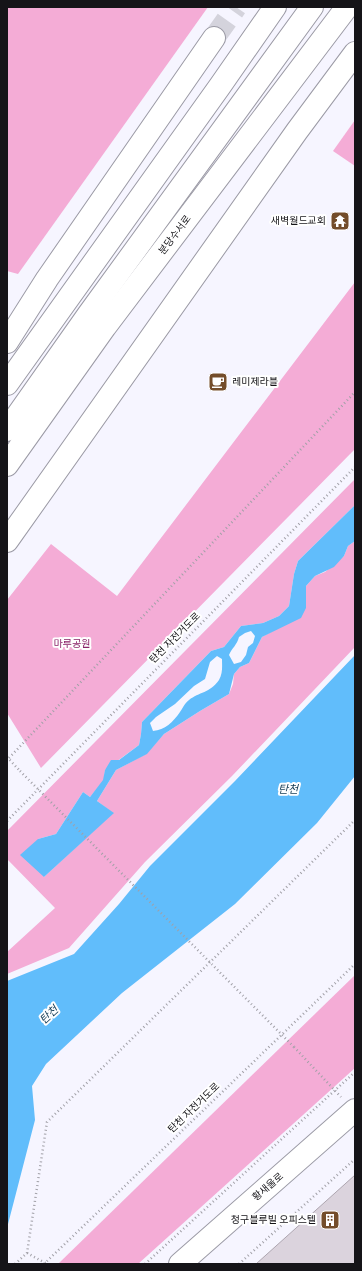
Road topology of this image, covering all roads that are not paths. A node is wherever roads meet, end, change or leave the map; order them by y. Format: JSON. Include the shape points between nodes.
{"nodes":[{"id":1,"x":274,"y":7,"type":"edge"},
{"id":2,"x":312,"y":7,"type":"edge"},
{"id":3,"x":347,"y":7,"type":"edge"},
{"id":4,"x":214,"y":38,"type":"tunnel mouth"},
{"id":5,"x":355,"y":53,"type":"edge"},
{"id":6,"x":7,"y":342,"type":"edge"},
{"id":7,"x":7,"y":384,"type":"edge"},
{"id":8,"x":7,"y":430,"type":"edge"},
{"id":9,"x":7,"y":465,"type":"edge"},
{"id":10,"x":7,"y":541,"type":"edge"},
{"id":11,"x":354,"y":1111,"type":"edge"},
{"id":12,"x":180,"y":1264,"type":"edge"}],
"edges":[{"from":1,"to":7,"type":"main road"},
{"from":2,"to":8,"type":"main road"},
{"from":3,"to":9,"type":"main road","name":"분당수서로","via":[[105,327]]},
{"from":4,"to":6,"type":"main road","via":[[47,279]]},
{"from":5,"to":10,"type":"main road"},
{"from":11,"to":12,"type":"main road","name":"황새울로"}]}
